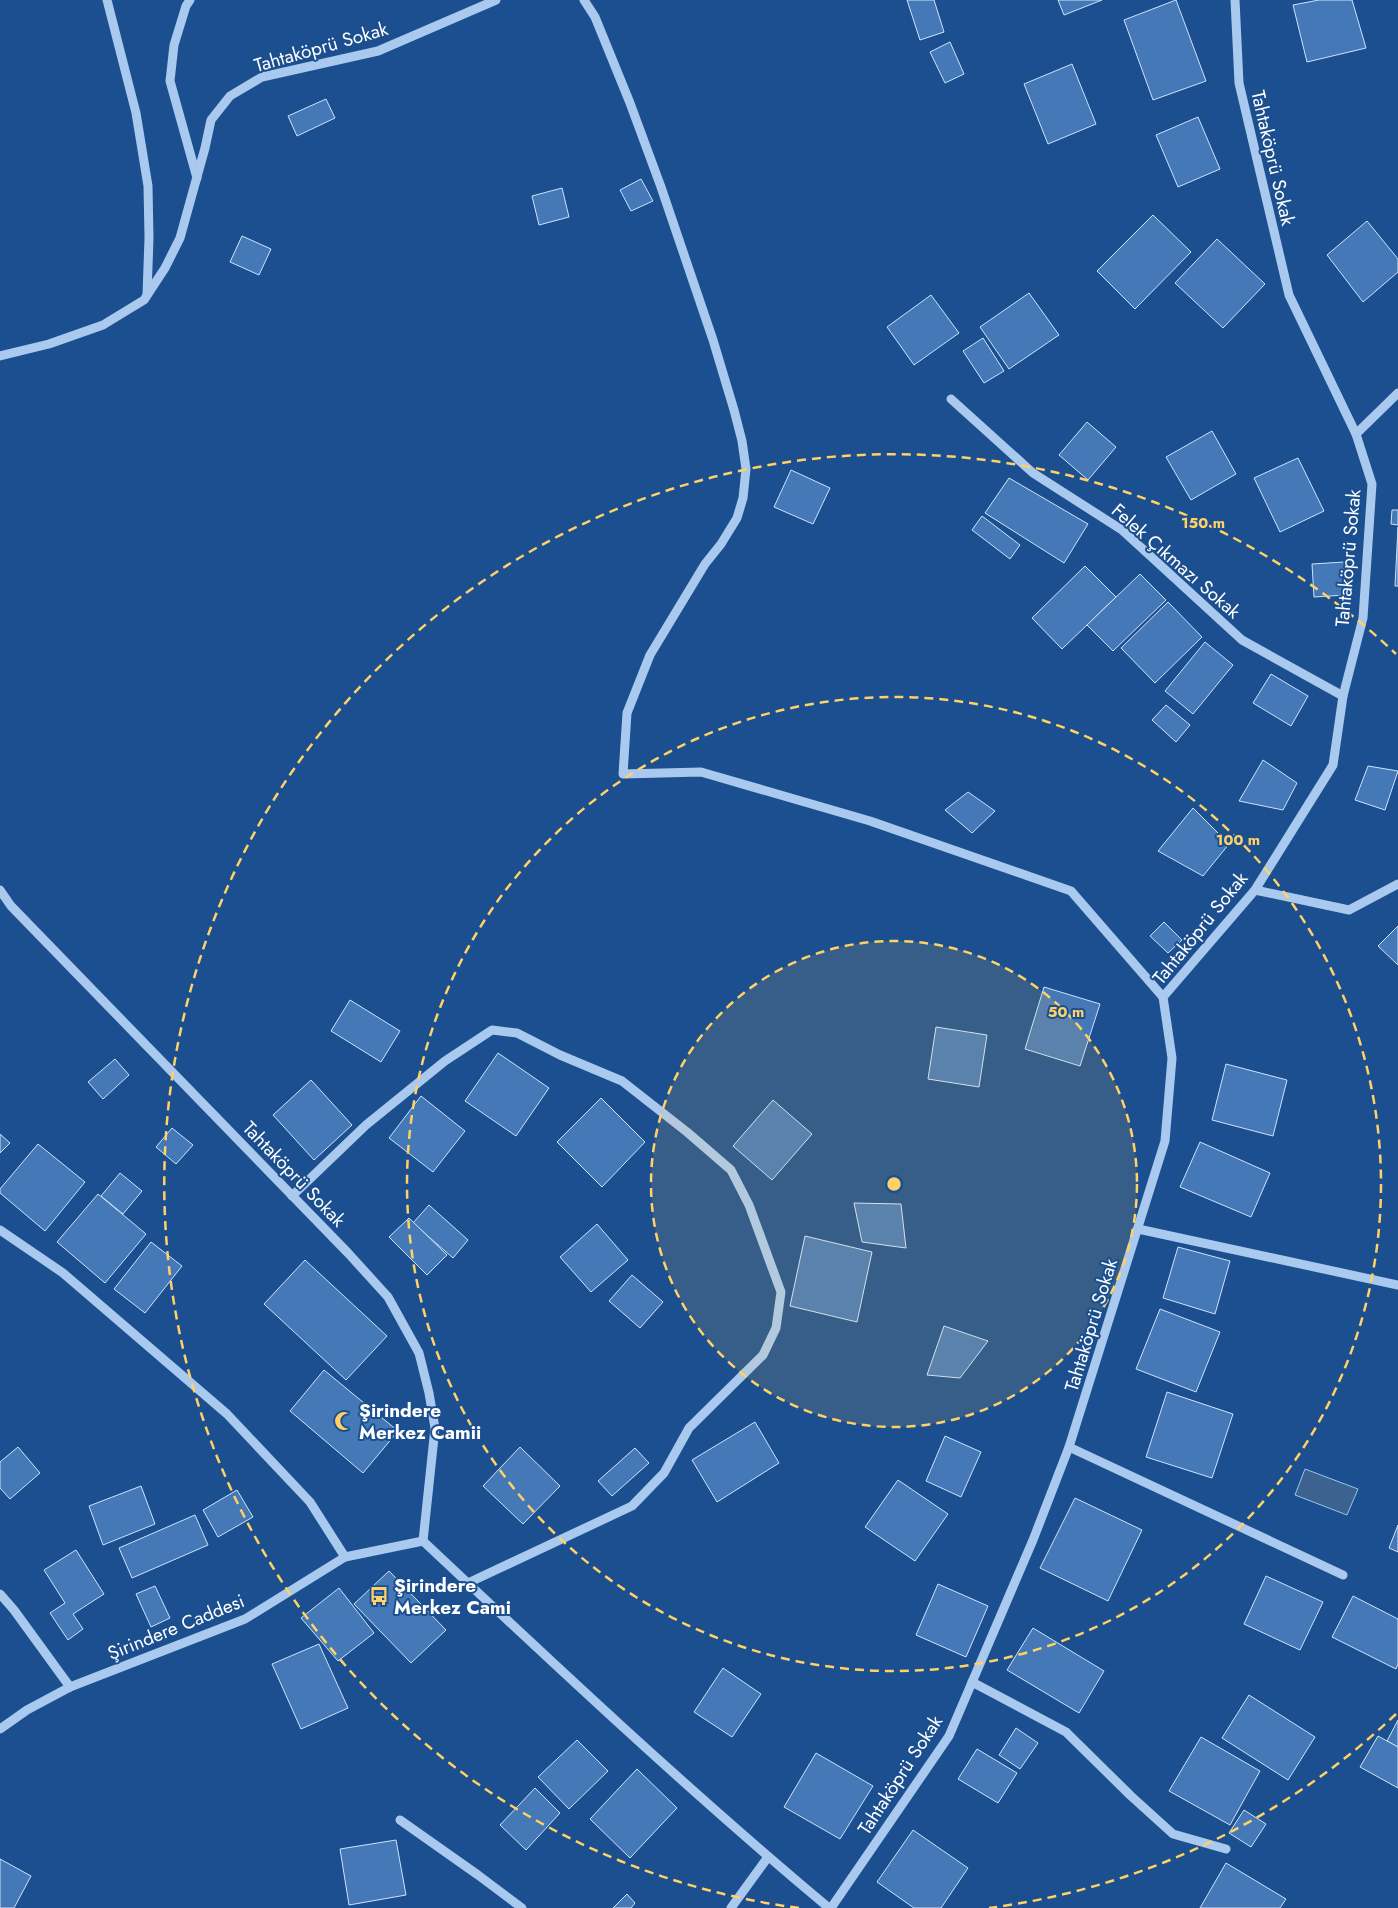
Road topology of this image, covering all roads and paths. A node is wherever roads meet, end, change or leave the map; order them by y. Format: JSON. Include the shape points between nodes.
{"nodes":[{"id":1,"x":106,"y":0,"type":"edge"},
{"id":2,"x":190,"y":0,"type":"edge"},
{"id":3,"x":496,"y":0,"type":"edge"},
{"id":4,"x":584,"y":0,"type":"edge"},
{"id":5,"x":1235,"y":0,"type":"edge"},
{"id":6,"x":197,"y":179,"type":"junction"},
{"id":7,"x":147,"y":295,"type":"junction"},
{"id":8,"x":0,"y":356,"type":"edge"},
{"id":9,"x":1398,"y":393,"type":"edge"},
{"id":10,"x":951,"y":399,"type":"dead end"},
{"id":11,"x":1356,"y":434,"type":"junction"},
{"id":12,"x":1343,"y":696,"type":"junction"},
{"id":13,"x":1398,"y":884,"type":"edge"},
{"id":14,"x":0,"y":890,"type":"edge"},
{"id":15,"x":1254,"y":890,"type":"junction"},
{"id":16,"x":1163,"y":997,"type":"junction"},
{"id":17,"x":292,"y":1196,"type":"junction"},
{"id":18,"x":1138,"y":1229,"type":"junction"},
{"id":19,"x":0,"y":1230,"type":"edge"},
{"id":20,"x":1398,"y":1285,"type":"edge"},
{"id":21,"x":1070,"y":1447,"type":"junction"},
{"id":22,"x":423,"y":1541,"type":"junction"},
{"id":23,"x":345,"y":1557,"type":"junction"},
{"id":24,"x":1343,"y":1574,"type":"dead end"},
{"id":25,"x":468,"y":1583,"type":"junction"},
{"id":26,"x":0,"y":1594,"type":"edge"},
{"id":27,"x":972,"y":1682,"type":"junction"},
{"id":28,"x":70,"y":1686,"type":"junction"},
{"id":29,"x":0,"y":1729,"type":"edge"},
{"id":30,"x":400,"y":1820,"type":"dead end"},
{"id":31,"x":1226,"y":1849,"type":"dead end"},
{"id":32,"x":768,"y":1857,"type":"junction"},
{"id":33,"x":522,"y":1908,"type":"edge"},
{"id":34,"x":731,"y":1908,"type":"edge"},
{"id":35,"x":830,"y":1908,"type":"edge"}],
"edges":[{"from":1,"to":7,"type":"street","via":[[136,113],[148,186]]},
{"from":2,"to":6,"type":"street","via":[[174,45],[170,81]]},
{"from":3,"to":6,"type":"street","name":"Tahtaköprü Sokak","via":[[378,51],[262,77],[230,96],[211,120]]},
{"from":4,"to":16,"type":"street","via":[[598,25],[630,103],[661,188],[713,340],[742,441],[746,469],[737,518],[650,655],[627,713],[623,774],[701,772],[870,821],[1071,891]]},
{"from":5,"to":11,"type":"street","name":"Tahtaköprü Sokak","via":[[1239,83],[1289,295]]},
{"from":6,"to":7,"type":"street","name":"Tahtaköprü Sokak","via":[[180,238]]},
{"from":7,"to":8,"type":"street","name":"Tahtaköprü Sokak","via":[[103,326]]},
{"from":9,"to":11,"type":"street"},
{"from":10,"to":12,"type":"street","name":"Felek Çıkmazı Sokak","via":[[1033,473],[1122,530],[1242,640]]},
{"from":11,"to":12,"type":"street","name":"Tahtaköprü Sokak","via":[[1372,484],[1363,618]]},
{"from":12,"to":15,"type":"street","name":"Tahtaköprü Sokak","via":[[1333,765]]},
{"from":13,"to":15,"type":"street","via":[[1349,910]]},
{"from":14,"to":17,"type":"street","name":"Tahtaköprü Sokak","via":[[10,906]]},
{"from":15,"to":16,"type":"street","name":"Tahtaköprü Sokak"},
{"from":16,"to":18,"type":"street","name":"Tahtaköprü Sokak","via":[[1172,1058],[1165,1141]]},
{"from":17,"to":22,"type":"street","name":"Tahtaköprü Sokak","via":[[388,1297],[419,1353],[435,1428]]},
{"from":17,"to":25,"type":"street","via":[[366,1125],[445,1061],[492,1030],[516,1033],[622,1081],[731,1170],[749,1205],[781,1292],[776,1328],[763,1355],[689,1428],[664,1472],[632,1506]]},
{"from":18,"to":20,"type":"street"},
{"from":18,"to":21,"type":"street","name":"Tahtaköprü Sokak"},
{"from":19,"to":23,"type":"street","via":[[63,1273],[227,1414],[310,1502]]},
{"from":21,"to":24,"type":"street"},
{"from":21,"to":27,"type":"street","name":"Tahtaköprü Sokak"},
{"from":22,"to":23,"type":"street","name":"Şirindere Caddesi"},
{"from":22,"to":25,"type":"street"},
{"from":23,"to":28,"type":"street","name":"Şirindere Caddesi","via":[[245,1619]]},
{"from":25,"to":32,"type":"street"},
{"from":26,"to":28,"type":"street"},
{"from":27,"to":31,"type":"street","via":[[1066,1732],[1173,1834]]},
{"from":27,"to":35,"type":"street","name":"Tahtaköprü Sokak","via":[[949,1736]]},
{"from":28,"to":29,"type":"street","name":"Şirindere Caddesi"},
{"from":30,"to":33,"type":"street"},
{"from":32,"to":34,"type":"street"},
{"from":32,"to":35,"type":"street"}]}
